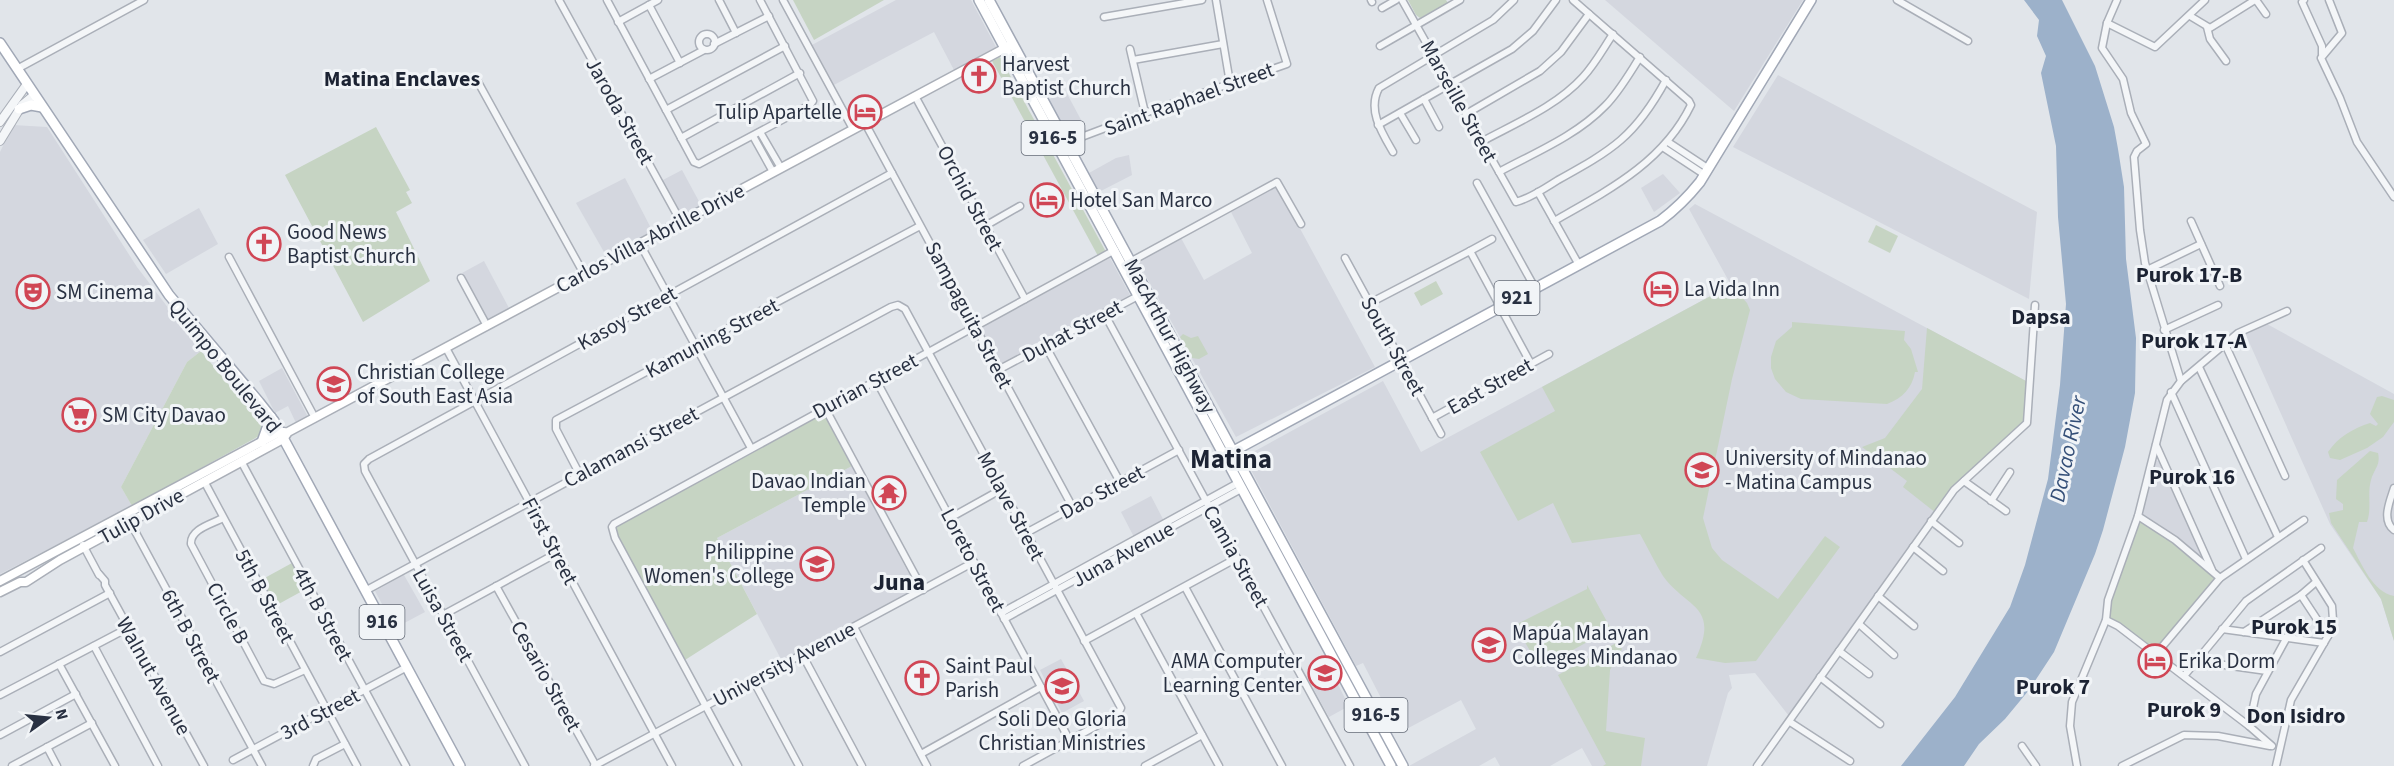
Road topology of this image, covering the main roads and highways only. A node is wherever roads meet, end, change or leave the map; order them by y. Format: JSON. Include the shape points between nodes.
{"nodes":[{"id":1,"x":979,"y":0,"type":"edge"},
{"id":2,"x":989,"y":0,"type":"edge"},
{"id":3,"x":1811,"y":0,"type":"edge"},
{"id":4,"x":0,"y":43,"type":"edge"},
{"id":5,"x":1009,"y":46,"type":"junction"},
{"id":6,"x":42,"y":107,"type":"junction"},
{"id":7,"x":19,"y":110,"type":"road end"},
{"id":8,"x":1118,"y":249,"type":"junction"},
{"id":9,"x":1142,"y":294,"type":"junction"},
{"id":10,"x":271,"y":417,"type":"junction"},
{"id":11,"x":284,"y":434,"type":"junction"},
{"id":12,"x":262,"y":442,"type":"junction"},
{"id":13,"x":1233,"y":452,"type":"junction"},
{"id":14,"x":1224,"y":456,"type":"junction"},
{"id":15,"x":82,"y":543,"type":"junction"},
{"id":16,"x":57,"y":556,"type":"junction"},
{"id":17,"x":0,"y":581,"type":"edge"},
{"id":18,"x":0,"y":592,"type":"edge"},
{"id":19,"x":1328,"y":627,"type":"junction"},
{"id":20,"x":1319,"y":632,"type":"junction"},
{"id":21,"x":1348,"y":664,"type":"junction"},
{"id":22,"x":1339,"y":669,"type":"junction"},
{"id":23,"x":460,"y":766,"type":"edge"},
{"id":24,"x":1391,"y":766,"type":"edge"},
{"id":25,"x":1403,"y":766,"type":"edge"}],
"edges":[{"from":1,"to":5,"type":"main road","name":"MacArthur Highway","number":"916-5"},
{"from":2,"to":5,"type":"main road","name":"MacArthur Highway","number":"916-5"},
{"from":3,"to":13,"type":"main road","number":"921","via":[[1707,172],[1672,212]]},
{"from":4,"to":6,"type":"main road","name":"Quimpo Boulevard","number":"916"},
{"from":5,"to":8,"type":"main road","name":"MacArthur Highway","number":"916-5"},
{"from":5,"to":11,"type":"main road","name":"Carlos Villa-Abrille Drive"},
{"from":6,"to":7,"type":"main road","via":[[31,105]]},
{"from":6,"to":10,"type":"main road","name":"Quimpo Boulevard","number":"916","via":[[169,295]]},
{"from":8,"to":9,"type":"main road","name":"MacArthur Highway","number":"916-5"},
{"from":8,"to":9,"type":"main road","name":"MacArthur Highway","number":"916-5","via":[[1130,262]]},
{"from":9,"to":13,"type":"main road","name":"MacArthur Highway","number":"916-5"},
{"from":9,"to":14,"type":"main road","name":"MacArthur Highway","number":"916-5"},
{"from":10,"to":11,"type":"main road","name":"Quimpo Boulevard","number":"916"},
{"from":10,"to":12,"type":"main road"},
{"from":11,"to":12,"type":"main road","name":"Tulip Drive"},
{"from":11,"to":15,"type":"main road","name":"Tulip Drive","via":[[130,522]]},
{"from":11,"to":23,"type":"main road","name":"Quimpo Boulevard","number":"916"},
{"from":12,"to":15,"type":"main road","name":"Tulip Drive"},
{"from":13,"to":14,"type":"main road","number":"921"},
{"from":13,"to":19,"type":"main road","name":"MacArthur Highway","number":"916-5"},
{"from":14,"to":20,"type":"main road","name":"MacArthur Highway","number":"916-5"},
{"from":15,"to":16,"type":"main road","name":"Tulip Drive"},
{"from":16,"to":17,"type":"main road","name":"Tulip Drive"},
{"from":16,"to":18,"type":"main road","name":"Tulip Drive","via":[[26,582]]},
{"from":19,"to":20,"type":"main road"},
{"from":19,"to":21,"type":"main road","name":"MacArthur Highway","number":"916-5"},
{"from":20,"to":22,"type":"main road","name":"MacArthur Highway","number":"916-5"},
{"from":21,"to":22,"type":"main road"},
{"from":21,"to":25,"type":"main road","name":"MacArthur Highway","number":"916-5"},
{"from":22,"to":24,"type":"main road","name":"MacArthur Highway","number":"916-5"}]}
